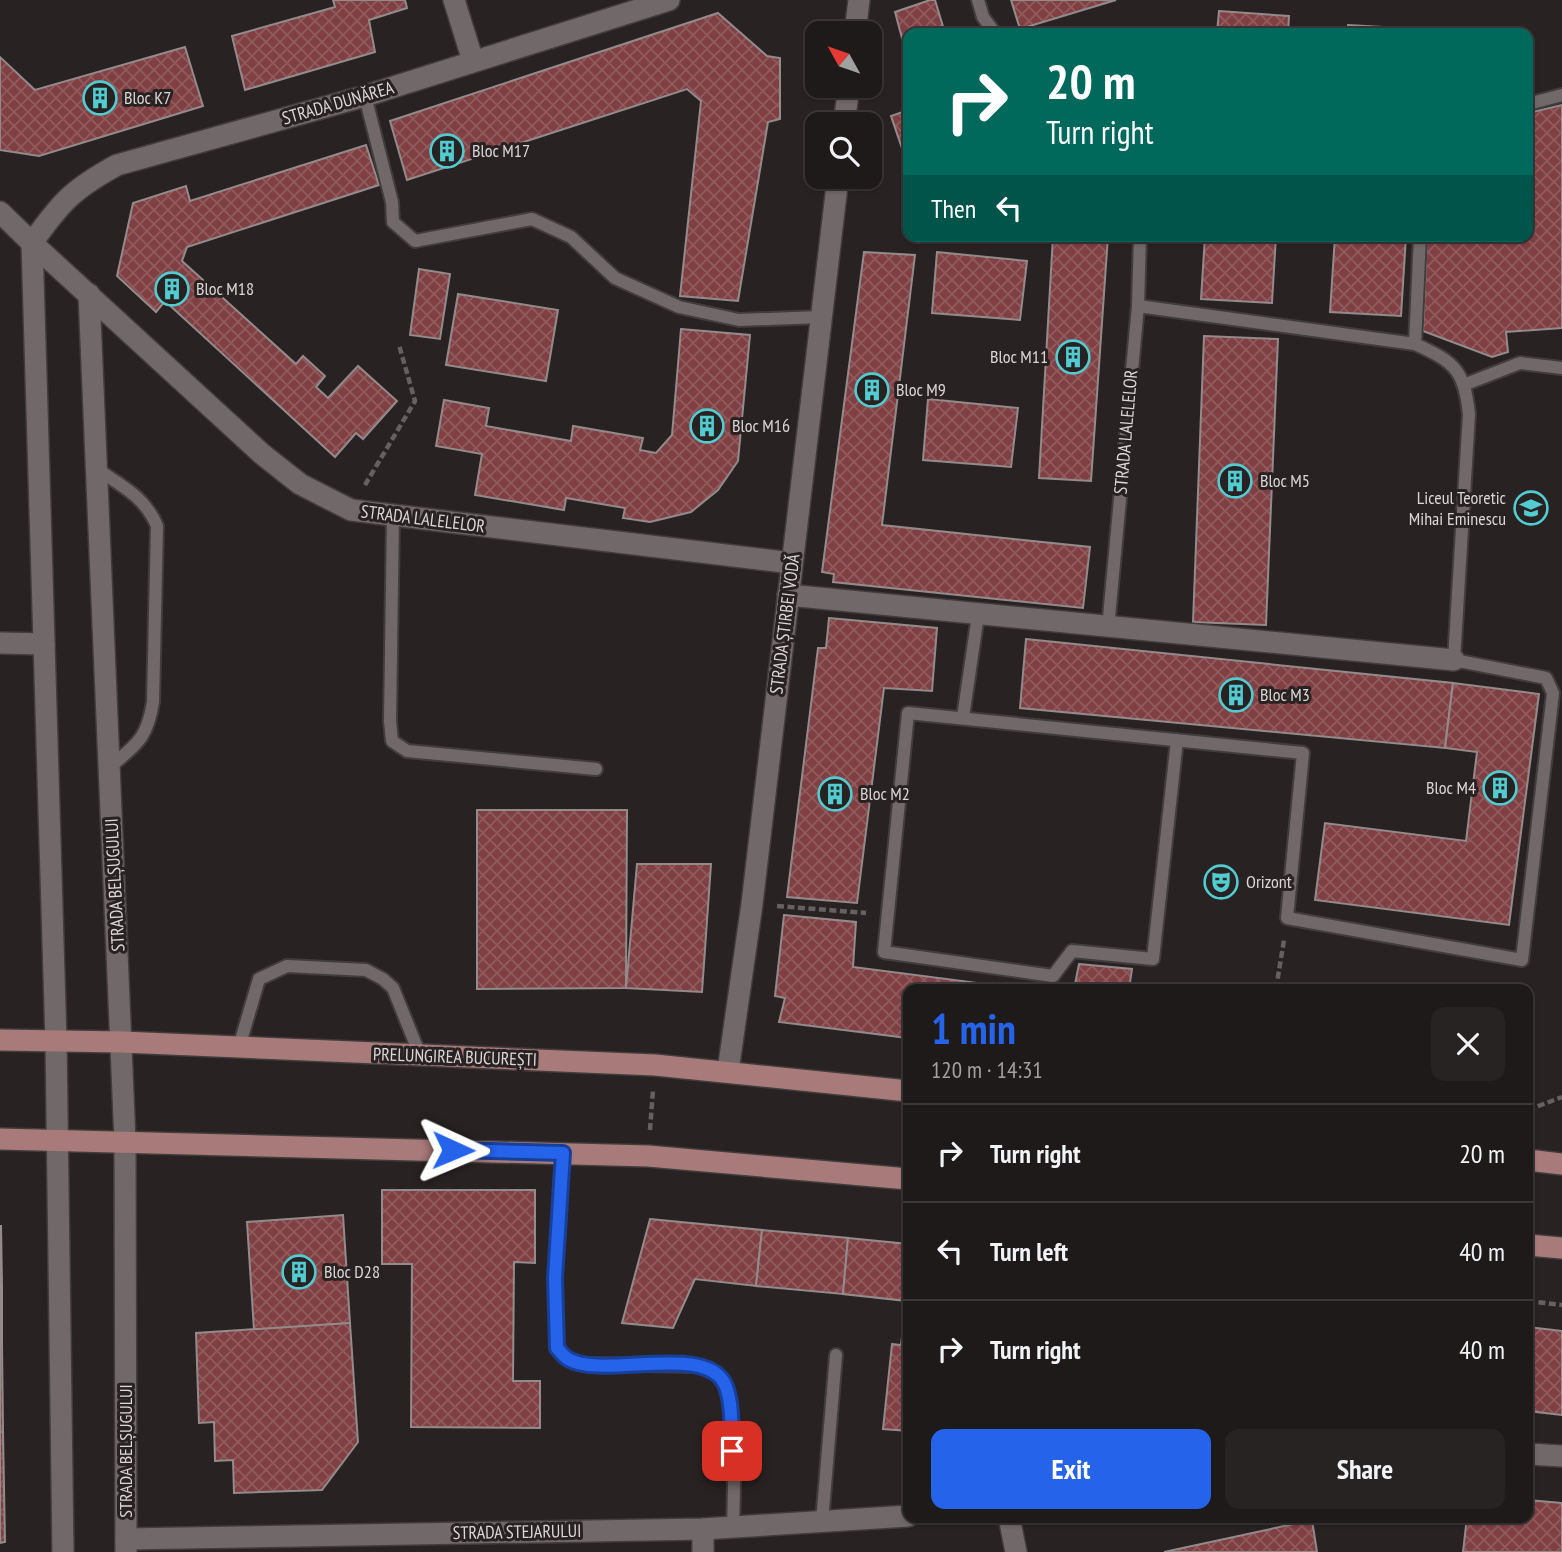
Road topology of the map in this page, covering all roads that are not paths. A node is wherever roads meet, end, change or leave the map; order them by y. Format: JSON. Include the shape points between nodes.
{"nodes":[{"id":1,"x":454,"y":0,"type":"edge"},
{"id":2,"x":669,"y":0,"type":"edge"},
{"id":3,"x":859,"y":0,"type":"edge"},
{"id":4,"x":978,"y":0,"type":"edge"},
{"id":5,"x":856,"y":21,"type":"edge"},
{"id":6,"x":991,"y":28,"type":"edge"},
{"id":7,"x":472,"y":61,"type":"junction"},
{"id":8,"x":1562,"y":95,"type":"edge"},
{"id":9,"x":365,"y":96,"type":"junction"},
{"id":10,"x":1533,"y":103,"type":"edge"},
{"id":11,"x":837,"y":189,"type":"edge"},
{"id":12,"x":0,"y":212,"type":"edge"},
{"id":13,"x":1140,"y":242,"type":"edge"},
{"id":14,"x":1420,"y":242,"type":"edge"},
{"id":15,"x":32,"y":243,"type":"junction"},
{"id":16,"x":89,"y":294,"type":"junction"},
{"id":17,"x":1138,"y":306,"type":"junction"},
{"id":18,"x":821,"y":317,"type":"junction"},
{"id":19,"x":1415,"y":344,"type":"junction"},
{"id":20,"x":1562,"y":368,"type":"edge"},
{"id":21,"x":1466,"y":383,"type":"junction"},
{"id":22,"x":97,"y":469,"type":"junction"},
{"id":23,"x":393,"y":515,"type":"junction"},
{"id":24,"x":792,"y":563,"type":"junction"},
{"id":25,"x":788,"y":595,"type":"junction"},
{"id":26,"x":978,"y":615,"type":"junction"},
{"id":27,"x":1108,"y":628,"type":"junction"},
{"id":28,"x":0,"y":643,"type":"edge"},
{"id":29,"x":44,"y":644,"type":"junction"},
{"id":30,"x":1454,"y":660,"type":"junction"},
{"id":31,"x":963,"y":717,"type":"junction"},
{"id":32,"x":1177,"y":740,"type":"junction"},
{"id":33,"x":110,"y":766,"type":"junction"},
{"id":34,"x":596,"y":769,"type":"dead end"},
{"id":35,"x":0,"y":1041,"type":"edge"},
{"id":36,"x":56,"y":1041,"type":"junction"},
{"id":37,"x":122,"y":1042,"type":"junction"},
{"id":38,"x":239,"y":1047,"type":"junction"},
{"id":39,"x":420,"y":1055,"type":"junction"},
{"id":40,"x":728,"y":1071,"type":"junction"},
{"id":41,"x":903,"y":1090,"type":"edge"},
{"id":42,"x":0,"y":1139,"type":"edge"},
{"id":43,"x":58,"y":1139,"type":"junction"},
{"id":44,"x":125,"y":1141,"type":"junction"},
{"id":45,"x":563,"y":1153,"type":"junction"},
{"id":46,"x":1533,"y":1161,"type":"edge"},
{"id":47,"x":1562,"y":1164,"type":"edge"},
{"id":48,"x":903,"y":1180,"type":"edge"},
{"id":49,"x":1533,"y":1245,"type":"edge"},
{"id":50,"x":1562,"y":1248,"type":"edge"},
{"id":51,"x":836,"y":1355,"type":"dead end"},
{"id":52,"x":1533,"y":1454,"type":"edge"},
{"id":53,"x":1562,"y":1456,"type":"edge"},
{"id":54,"x":903,"y":1516,"type":"edge"},
{"id":55,"x":822,"y":1522,"type":"junction"},
{"id":56,"x":1010,"y":1523,"type":"edge"},
{"id":57,"x":733,"y":1527,"type":"junction"},
{"id":58,"x":703,"y":1529,"type":"junction"},
{"id":59,"x":126,"y":1546,"type":"edge"},
{"id":60,"x":63,"y":1552,"type":"edge"},
{"id":61,"x":703,"y":1552,"type":"edge"},
{"id":62,"x":1016,"y":1552,"type":"edge"}],
"edges":[{"from":1,"to":7,"type":"street"},
{"from":2,"to":7,"type":"street","name":"STRADA DUNĂREA"},
{"from":3,"to":5,"type":"street"},
{"from":4,"to":6,"type":"lane"},
{"from":7,"to":9,"type":"street","name":"STRADA DUNĂREA"},
{"from":8,"to":10,"type":"lane"},
{"from":9,"to":15,"type":"street","name":"STRADA DUNĂREA","via":[[117,165],[82,184],[57,208]]},
{"from":9,"to":18,"type":"lane","via":[[393,222],[415,241],[532,219],[571,237],[614,278],[679,307],[739,320]]},
{"from":11,"to":18,"type":"street","name":"STRADA ȘTIRBEI VODĂ"},
{"from":12,"to":15,"type":"street"},
{"from":13,"to":17,"type":"lane","name":"STRADA LALELELOR"},
{"from":14,"to":19,"type":"lane"},
{"from":15,"to":16,"type":"street"},
{"from":15,"to":29,"type":"street"},
{"from":16,"to":22,"type":"street","name":"STRADA BELȘUGULUI"},
{"from":16,"to":23,"type":"street","name":"STRADA LALELELOR","via":[[300,484],[351,510]]},
{"from":17,"to":19,"type":"lane"},
{"from":17,"to":27,"type":"lane","name":"STRADA LALELELOR"},
{"from":18,"to":24,"type":"street","name":"STRADA ȘTIRBEI VODĂ"},
{"from":19,"to":21,"type":"lane","via":[[1449,359]]},
{"from":20,"to":21,"type":"lane","via":[[1520,363]]},
{"from":21,"to":30,"type":"lane","via":[[1469,414]]},
{"from":22,"to":33,"type":"street","name":"STRADA BELȘUGULUI"},
{"from":22,"to":33,"type":"lane","via":[[139,497],[158,526],[149,727],[142,739]]},
{"from":23,"to":24,"type":"street","name":"STRADA LALELELOR"},
{"from":23,"to":34,"type":"lane","via":[[392,741],[407,751]]},
{"from":24,"to":25,"type":"street","name":"STRADA ȘTIRBEI VODĂ"},
{"from":25,"to":26,"type":"street"},
{"from":25,"to":40,"type":"street","name":"STRADA ȘTIRBEI VODĂ"},
{"from":26,"to":27,"type":"street"},
{"from":26,"to":31,"type":"lane"},
{"from":27,"to":30,"type":"street"},
{"from":28,"to":29,"type":"street"},
{"from":29,"to":36,"type":"street"},
{"from":30,"to":32,"type":"lane","via":[[1546,678],[1553,693],[1522,960],[1287,918],[1303,753]]},
{"from":31,"to":32,"type":"lane"},
{"from":31,"to":32,"type":"lane","via":[[908,713],[884,952],[1053,976],[1072,951],[1153,959]]},
{"from":33,"to":37,"type":"street","name":"STRADA BELȘUGULUI"},
{"from":35,"to":36,"type":"main road","name":"PRELUNGIREA BUCUREȘTI"},
{"from":36,"to":37,"type":"main road","name":"PRELUNGIREA BUCUREȘTI"},
{"from":36,"to":43,"type":"street"},
{"from":37,"to":38,"type":"main road","name":"PRELUNGIREA BUCUREȘTI"},
{"from":37,"to":44,"type":"street","name":"STRADA BELȘUGULUI"},
{"from":38,"to":39,"type":"main road","name":"PRELUNGIREA BUCUREȘTI"},
{"from":38,"to":39,"type":"lane","via":[[259,979],[287,966],[366,970],[383,979],[393,988]]},
{"from":39,"to":40,"type":"main road","name":"PRELUNGIREA BUCUREȘTI"},
{"from":40,"to":41,"type":"main road","name":"PRELUNGIREA BUCUREȘTI"},
{"from":42,"to":43,"type":"main road"},
{"from":43,"to":44,"type":"main road"},
{"from":43,"to":60,"type":"street"},
{"from":44,"to":45,"type":"main road"},
{"from":44,"to":59,"type":"street","name":"STRADA BELȘUGULUI"},
{"from":45,"to":48,"type":"main road","via":[[648,1156]]},
{"from":45,"to":57,"type":"lane","via":[[555,1278],[557,1348],[568,1359],[584,1364],[702,1366],[718,1373],[730,1408]]},
{"from":46,"to":47,"type":"main road"},
{"from":49,"to":50,"type":"main road"},
{"from":51,"to":55,"type":"lane"},
{"from":52,"to":53,"type":"street"},
{"from":54,"to":55,"type":"street","name":"STRADA STEJARULUI"},
{"from":55,"to":57,"type":"street","name":"STRADA STEJARULUI"},
{"from":56,"to":62,"type":"street"},
{"from":57,"to":58,"type":"street","name":"STRADA STEJARULUI"},
{"from":58,"to":59,"type":"street","name":"STRADA STEJARULUI"},
{"from":58,"to":61,"type":"street"}]}
